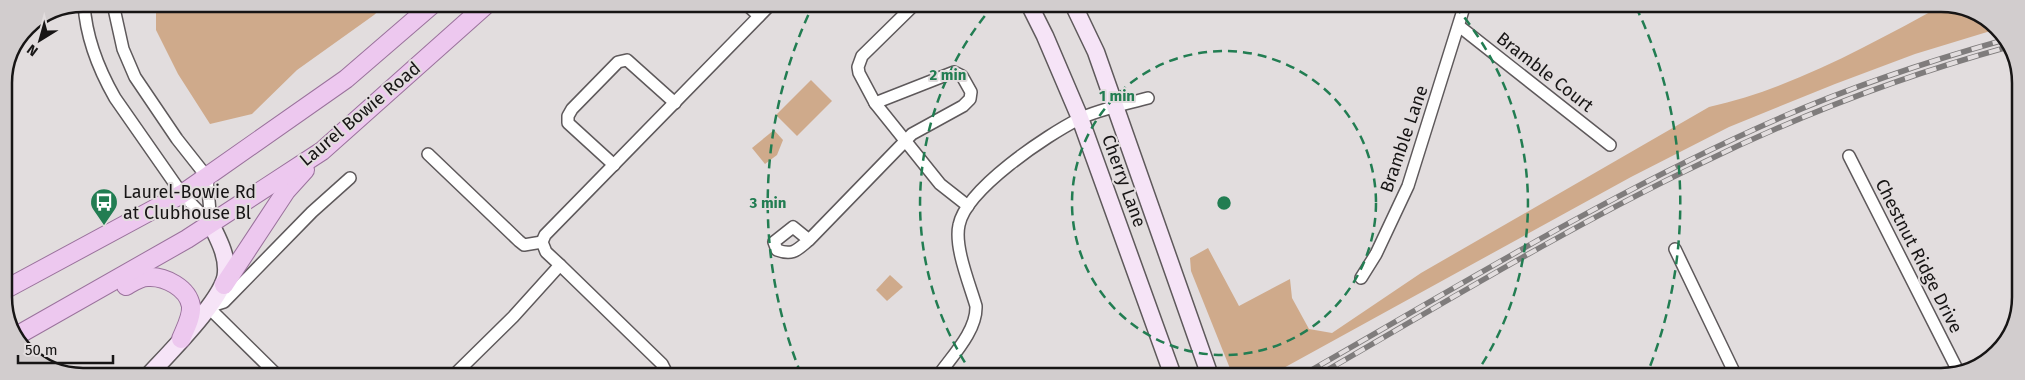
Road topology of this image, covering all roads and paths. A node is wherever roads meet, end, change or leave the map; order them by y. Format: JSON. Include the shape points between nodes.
{"nodes":[{"id":1,"x":85,"y":12,"type":"edge"},
{"id":2,"x":115,"y":12,"type":"edge"},
{"id":3,"x":424,"y":12,"type":"edge"},
{"id":4,"x":478,"y":12,"type":"edge"},
{"id":5,"x":755,"y":12,"type":"edge"},
{"id":6,"x":763,"y":12,"type":"edge"},
{"id":7,"x":906,"y":12,"type":"edge"},
{"id":8,"x":1033,"y":12,"type":"edge"},
{"id":9,"x":1078,"y":12,"type":"edge"},
{"id":10,"x":1463,"y":12,"type":"edge"},
{"id":11,"x":759,"y":16,"type":"junction"},
{"id":12,"x":1459,"y":26,"type":"junction"},
{"id":13,"x":1148,"y":98,"type":"dead end"},
{"id":14,"x":675,"y":103,"type":"junction"},
{"id":15,"x":875,"y":104,"type":"junction"},
{"id":16,"x":1116,"y":107,"type":"junction"},
{"id":17,"x":1080,"y":118,"type":"junction"},
{"id":18,"x":905,"y":141,"type":"junction"},
{"id":19,"x":1610,"y":145,"type":"dead end"},
{"id":20,"x":322,"y":151,"type":"junction"},
{"id":21,"x":428,"y":154,"type":"dead end"},
{"id":22,"x":1849,"y":156,"type":"dead end"},
{"id":23,"x":614,"y":165,"type":"junction"},
{"id":24,"x":207,"y":177,"type":"junction"},
{"id":25,"x":350,"y":178,"type":"dead end"},
{"id":26,"x":182,"y":194,"type":"junction"},
{"id":27,"x":968,"y":206,"type":"junction"},
{"id":28,"x":210,"y":224,"type":"junction"},
{"id":29,"x":808,"y":240,"type":"dead end"},
{"id":30,"x":542,"y":242,"type":"junction"},
{"id":31,"x":1675,"y":249,"type":"dead end"},
{"id":32,"x":560,"y":265,"type":"junction"},
{"id":33,"x":1361,"y":278,"type":"dead end"},
{"id":34,"x":13,"y":285,"type":"edge"},
{"id":35,"x":224,"y":285,"type":"junction"},
{"id":36,"x":208,"y":307,"type":"junction"},
{"id":37,"x":61,"y":312,"type":"junction"},
{"id":38,"x":22,"y":333,"type":"edge"},
{"id":39,"x":181,"y":339,"type":"junction"},
{"id":40,"x":1955,"y":366,"type":"edge"},
{"id":41,"x":155,"y":368,"type":"edge"},
{"id":42,"x":270,"y":368,"type":"edge"},
{"id":43,"x":461,"y":368,"type":"edge"},
{"id":44,"x":664,"y":368,"type":"edge"},
{"id":45,"x":943,"y":368,"type":"edge"},
{"id":46,"x":1170,"y":368,"type":"edge"},
{"id":47,"x":1208,"y":368,"type":"edge"},
{"id":48,"x":1732,"y":368,"type":"edge"}],
"edges":[{"from":1,"to":26,"type":"street","via":[[93,48],[106,81],[129,120]]},
{"from":2,"to":24,"type":"street","via":[[123,50],[135,77]]},
{"from":3,"to":24,"type":"main road","name":"Laurel Bowie Road","via":[[346,78]]},
{"from":4,"to":20,"type":"main road","name":"Laurel Bowie Road"},
{"from":5,"to":11,"type":"street"},
{"from":6,"to":11,"type":"street"},
{"from":7,"to":15,"type":"street","via":[[859,62],[859,73]]},
{"from":8,"to":17,"type":"main road","name":"Cherry Lane"},
{"from":9,"to":16,"type":"main road","name":"Cherry Lane"},
{"from":10,"to":12,"type":"street","name":"Bramble Lane"},
{"from":11,"to":14,"type":"street"},
{"from":12,"to":19,"type":"street","name":"Bramble Court"},
{"from":12,"to":33,"type":"street","name":"Bramble Lane","via":[[1408,186]]},
{"from":13,"to":16,"type":"street"},
{"from":14,"to":23,"type":"street"},
{"from":14,"to":23,"type":"street","via":[[626,60],[618,62],[568,116],[568,123]]},
{"from":15,"to":18,"type":"street"},
{"from":15,"to":18,"type":"street","via":[[947,74],[954,72],[962,76],[971,92],[970,99],[963,106],[917,129]]},
{"from":16,"to":17,"type":"street"},
{"from":16,"to":47,"type":"main road","name":"Cherry Lane"},
{"from":17,"to":27,"type":"street","via":[[1022,153]]},
{"from":17,"to":46,"type":"main road","name":"Cherry Lane"},
{"from":18,"to":27,"type":"street","via":[[940,184]]},
{"from":18,"to":29,"type":"street"},
{"from":20,"to":28,"type":"main road","name":"Laurel Bowie Road"},
{"from":20,"to":35,"type":"main road","via":[[286,191]]},
{"from":21,"to":30,"type":"street","via":[[519,242],[524,245]]},
{"from":22,"to":40,"type":"street","name":"Chestnut Ridge Drive"},
{"from":23,"to":30,"type":"street","via":[[549,230]]},
{"from":24,"to":26,"type":"main road","name":"Laurel Bowie Road"},
{"from":24,"to":28,"type":"street"},
{"from":25,"to":36,"type":"street","via":[[224,302]]},
{"from":26,"to":28,"type":"street"},
{"from":26,"to":34,"type":"main road","name":"Laurel Bowie Road"},
{"from":27,"to":45,"type":"street","via":[[958,229],[977,315]]},
{"from":28,"to":35,"type":"main road","via":[[224,256]]},
{"from":28,"to":37,"type":"main road","name":"Laurel Bowie Road"},
{"from":30,"to":32,"type":"street","via":[[546,252]]},
{"from":31,"to":48,"type":"street"},
{"from":32,"to":43,"type":"street"},
{"from":32,"to":44,"type":"street"},
{"from":35,"to":36,"type":"main road"},
{"from":36,"to":39,"type":"main road"},
{"from":36,"to":42,"type":"street"},
{"from":37,"to":38,"type":"main road","name":"Laurel Bowie Road"},
{"from":37,"to":39,"type":"main road","via":[[72,314],[81,311],[140,278],[156,277],[174,284],[188,296],[191,314]]},
{"from":39,"to":41,"type":"main road"}]}
